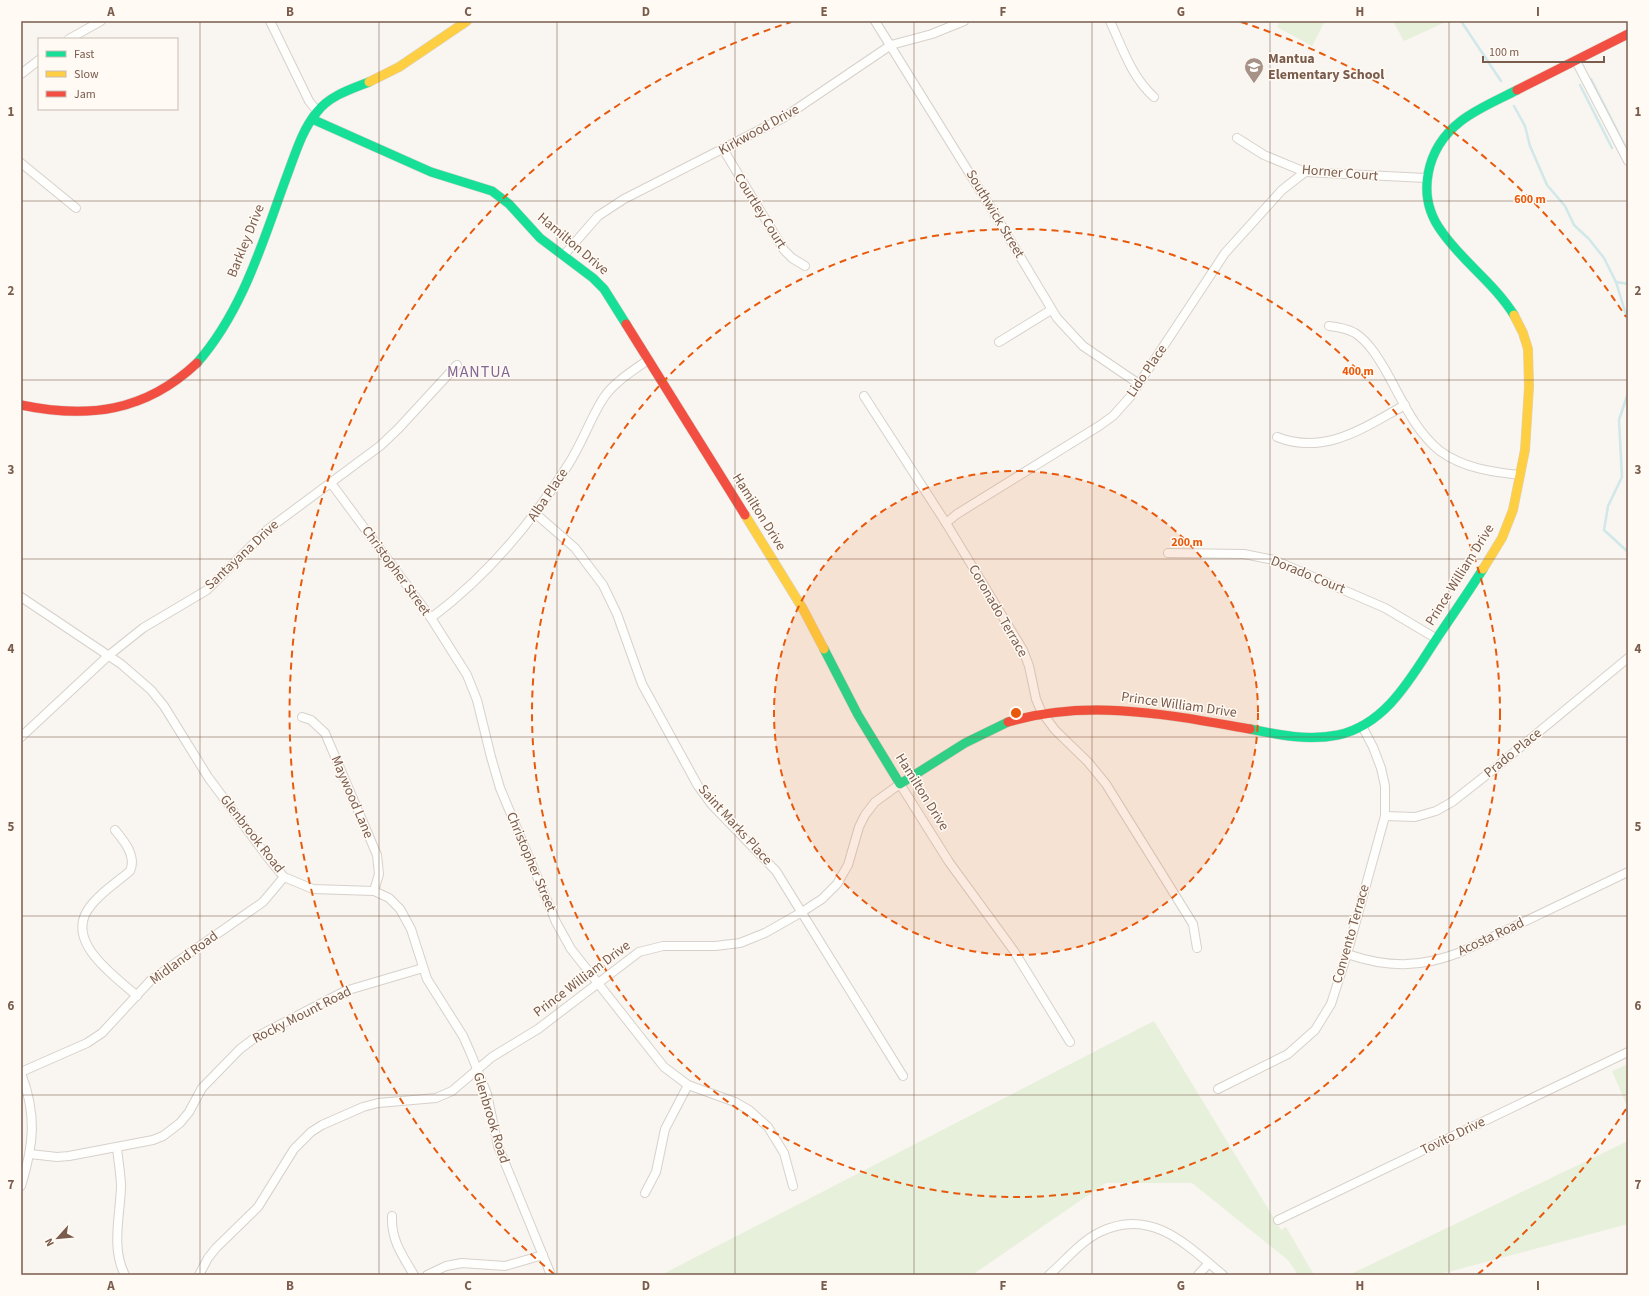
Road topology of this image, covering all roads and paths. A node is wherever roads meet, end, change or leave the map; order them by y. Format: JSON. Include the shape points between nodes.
{"nodes":[{"id":1,"x":101,"y":21,"type":"edge"},
{"id":2,"x":270,"y":21,"type":"edge"},
{"id":3,"x":467,"y":21,"type":"edge"},
{"id":4,"x":875,"y":21,"type":"edge"},
{"id":5,"x":964,"y":21,"type":"edge"},
{"id":6,"x":1110,"y":21,"type":"edge"},
{"id":7,"x":1628,"y":34,"type":"edge"},
{"id":8,"x":71,"y":38,"type":"edge"},
{"id":9,"x":891,"y":45,"type":"junction"},
{"id":10,"x":38,"y":61,"type":"edge"},
{"id":11,"x":1576,"y":61,"type":"junction"},
{"id":12,"x":21,"y":74,"type":"edge"},
{"id":13,"x":1154,"y":97,"type":"dead end"},
{"id":14,"x":314,"y":115,"type":"junction"},
{"id":15,"x":1237,"y":138,"type":"dead end"},
{"id":16,"x":723,"y":149,"type":"junction"},
{"id":17,"x":1628,"y":161,"type":"edge"},
{"id":18,"x":21,"y":163,"type":"edge"},
{"id":19,"x":1305,"y":172,"type":"junction"},
{"id":20,"x":1426,"y":178,"type":"junction"},
{"id":21,"x":76,"y":208,"type":"dead end"},
{"id":22,"x":564,"y":255,"type":"junction"},
{"id":23,"x":804,"y":266,"type":"dead end"},
{"id":24,"x":1051,"y":310,"type":"junction"},
{"id":25,"x":1329,"y":326,"type":"dead end"},
{"id":26,"x":999,"y":342,"type":"dead end"},
{"id":27,"x":648,"y":360,"type":"junction"},
{"id":28,"x":457,"y":365,"type":"dead end"},
{"id":29,"x":1139,"y":384,"type":"junction"},
{"id":30,"x":864,"y":396,"type":"dead end"},
{"id":31,"x":21,"y":405,"type":"edge"},
{"id":32,"x":1405,"y":405,"type":"junction"},
{"id":33,"x":1277,"y":437,"type":"dead end"},
{"id":34,"x":1520,"y":476,"type":"junction"},
{"id":35,"x":331,"y":483,"type":"junction"},
{"id":36,"x":536,"y":514,"type":"junction"},
{"id":37,"x":946,"y":523,"type":"junction"},
{"id":38,"x":1168,"y":553,"type":"dead end"},
{"id":39,"x":21,"y":597,"type":"edge"},
{"id":40,"x":431,"y":618,"type":"junction"},
{"id":41,"x":1437,"y":639,"type":"junction"},
{"id":42,"x":108,"y":656,"type":"junction"},
{"id":43,"x":1628,"y":658,"type":"edge"},
{"id":44,"x":1044,"y":715,"type":"junction"},
{"id":45,"x":302,"y":717,"type":"dead end"},
{"id":46,"x":1362,"y":726,"type":"junction"},
{"id":47,"x":21,"y":737,"type":"edge"},
{"id":48,"x":900,"y":784,"type":"junction"},
{"id":49,"x":1385,"y":816,"type":"junction"},
{"id":50,"x":115,"y":830,"type":"dead end"},
{"id":51,"x":1628,"y":872,"type":"edge"},
{"id":52,"x":284,"y":877,"type":"junction"},
{"id":53,"x":374,"y":891,"type":"junction"},
{"id":54,"x":802,"y":912,"type":"junction"},
{"id":55,"x":1197,"y":948,"type":"dead end"},
{"id":56,"x":1347,"y":954,"type":"junction"},
{"id":57,"x":423,"y":968,"type":"junction"},
{"id":58,"x":597,"y":983,"type":"junction"},
{"id":59,"x":137,"y":996,"type":"junction"},
{"id":60,"x":1070,"y":1042,"type":"dead end"},
{"id":61,"x":1628,"y":1052,"type":"edge"},
{"id":62,"x":477,"y":1069,"type":"junction"},
{"id":63,"x":21,"y":1072,"type":"edge"},
{"id":64,"x":904,"y":1076,"type":"dead end"},
{"id":65,"x":688,"y":1085,"type":"junction"},
{"id":66,"x":1218,"y":1089,"type":"dead end"},
{"id":67,"x":117,"y":1147,"type":"junction"},
{"id":68,"x":30,"y":1154,"type":"junction"},
{"id":69,"x":21,"y":1186,"type":"edge"},
{"id":70,"x":793,"y":1186,"type":"dead end"},
{"id":71,"x":645,"y":1193,"type":"dead end"},
{"id":72,"x":392,"y":1216,"type":"dead end"},
{"id":73,"x":1278,"y":1220,"type":"dead end"},
{"id":74,"x":543,"y":1256,"type":"junction"},
{"id":75,"x":1209,"y":1263,"type":"junction"},
{"id":76,"x":125,"y":1275,"type":"edge"},
{"id":77,"x":199,"y":1275,"type":"edge"},
{"id":78,"x":414,"y":1275,"type":"edge"},
{"id":79,"x":427,"y":1275,"type":"edge"},
{"id":80,"x":551,"y":1275,"type":"edge"},
{"id":81,"x":1049,"y":1275,"type":"edge"},
{"id":82,"x":1198,"y":1275,"type":"edge"},
{"id":83,"x":1223,"y":1275,"type":"edge"}],
"edges":[{"from":1,"to":8,"type":"street"},
{"from":2,"to":14,"type":"street"},
{"from":3,"to":14,"type":"street","via":[[402,65],[327,102]]},
{"from":4,"to":9,"type":"street","name":"Southwick Street"},
{"from":5,"to":9,"type":"street","name":"Kirkwood Drive","via":[[932,34]]},
{"from":6,"to":13,"type":"street","via":[[1137,78]]},
{"from":7,"to":11,"type":"street","name":"Prince William Drive"},
{"from":9,"to":16,"type":"street","name":"Kirkwood Drive","via":[[802,106]]},
{"from":9,"to":24,"type":"street","name":"Southwick Street"},
{"from":10,"to":12,"type":"street"},
{"from":11,"to":17,"type":"street"},
{"from":11,"to":20,"type":"street","name":"Prince William Drive","via":[[1460,120],[1448,131],[1438,146]]},
{"from":14,"to":22,"type":"street","name":"Hamilton Drive","via":[[431,172],[492,191],[509,204],[540,238]]},
{"from":14,"to":31,"type":"street","name":"Barkley Drive","via":[[230,316],[209,350],[196,364],[162,390],[115,408],[70,412]]},
{"from":15,"to":19,"type":"street","name":"Horner Court","via":[[1264,155]]},
{"from":16,"to":22,"type":"street","name":"Kirkwood Drive","via":[[609,208],[589,225]]},
{"from":16,"to":23,"type":"street","name":"Courtley Court","via":[[784,250]]},
{"from":18,"to":21,"type":"street"},
{"from":19,"to":20,"type":"street","name":"Horner Court"},
{"from":19,"to":29,"type":"street","name":"Lido Place","via":[[1282,190],[1225,253]]},
{"from":20,"to":34,"type":"street","name":"Prince William Drive","via":[[1430,207],[1439,228],[1508,303],[1525,335],[1529,366]]},
{"from":22,"to":27,"type":"street","name":"Hamilton Drive","via":[[604,289]]},
{"from":24,"to":26,"type":"street"},
{"from":24,"to":29,"type":"street","name":"Southwick Street","via":[[1083,346]]},
{"from":25,"to":32,"type":"street","via":[[1347,329],[1362,339],[1380,361]]},
{"from":27,"to":36,"type":"street","name":"Alba Place","via":[[623,378],[604,398],[569,464]]},
{"from":27,"to":48,"type":"street","name":"Hamilton Drive","via":[[802,608],[858,715]]},
{"from":28,"to":35,"type":"street","name":"Santayana Drive","via":[[398,429]]},
{"from":29,"to":37,"type":"street","name":"Lido Place","via":[[1126,403],[1099,426]]},
{"from":30,"to":37,"type":"street","name":"Coronado Terrace"},
{"from":32,"to":33,"type":"street","via":[[1362,429],[1331,441],[1300,444]]},
{"from":32,"to":34,"type":"street","via":[[1431,442],[1452,459],[1474,467]]},
{"from":34,"to":41,"type":"street","name":"Prince William Drive","via":[[1511,514],[1500,541]]},
{"from":35,"to":40,"type":"street","name":"Christopher Street"},
{"from":35,"to":42,"type":"street","name":"Santayana Drive","via":[[267,530],[207,590],[143,628]]},
{"from":36,"to":40,"type":"street","name":"Alba Place","via":[[481,577]]},
{"from":36,"to":54,"type":"street","name":"Saint Marks Place","via":[[575,548],[603,585],[617,614],[642,684],[698,786],[712,805],[776,871]]},
{"from":37,"to":44,"type":"street","name":"Coronado Terrace","via":[[1023,650],[1036,699]]},
{"from":38,"to":41,"type":"street","name":"Dorado Court","via":[[1244,554],[1274,560],[1385,608]]},
{"from":39,"to":42,"type":"street","name":"Glenbrook Road"},
{"from":40,"to":58,"type":"street","name":"Christopher Street","via":[[459,661],[474,691],[498,781],[556,922],[571,949]]},
{"from":41,"to":46,"type":"street","name":"Prince William Drive","via":[[1395,700]]},
{"from":42,"to":47,"type":"street","name":"Santayana Drive"},
{"from":42,"to":52,"type":"street","name":"Glenbrook Road","via":[[159,699],[208,777]]},
{"from":43,"to":49,"type":"street","name":"Prado Place","via":[[1452,802],[1436,811],[1415,817]]},
{"from":44,"to":46,"type":"street","name":"Prince William Drive","via":[[1116,709],[1307,738],[1341,734]]},
{"from":44,"to":48,"type":"street","name":"Prince William Drive","via":[[1016,720],[993,728]]},
{"from":44,"to":55,"type":"street","name":"Coronado Terrace","via":[[1106,784],[1193,924]]},
{"from":45,"to":53,"type":"street","name":"Maywood Lane","via":[[312,720],[325,733],[377,855],[379,874]]},
{"from":46,"to":49,"type":"street","name":"Convento Terrace","via":[[1374,747],[1381,768]]},
{"from":48,"to":54,"type":"street","name":"Prince William Drive","via":[[876,802],[865,815],[848,865],[837,884],[822,899]]},
{"from":48,"to":60,"type":"street","name":"Hamilton Drive","via":[[949,862],[1014,951]]},
{"from":49,"to":56,"type":"street","name":"Convento Terrace"},
{"from":50,"to":59,"type":"street","via":[[132,855],[132,866],[130,871],[87,911],[83,936],[90,952]]},
{"from":51,"to":56,"type":"street","name":"Acosta Road","via":[[1461,952],[1434,961],[1407,965],[1390,964]]},
{"from":52,"to":53,"type":"street","name":"Glenbrook Road","via":[[313,889]]},
{"from":52,"to":59,"type":"street","name":"Midland Road","via":[[263,902],[164,970]]},
{"from":53,"to":57,"type":"street","name":"Glenbrook Road","via":[[389,898],[400,909],[411,929]]},
{"from":54,"to":58,"type":"street","name":"Prince William Drive","via":[[765,934],[740,943],[650,948],[630,958]]},
{"from":54,"to":64,"type":"street","name":"Saint Marks Place"},
{"from":56,"to":66,"type":"street","name":"Convento Terrace","via":[[1328,1010],[1308,1038],[1276,1062]]},
{"from":57,"to":62,"type":"street","name":"Glenbrook Road","via":[[432,989],[463,1036]]},
{"from":57,"to":67,"type":"street","name":"Rocky Mount Road","via":[[345,991],[256,1037],[240,1049],[202,1088],[189,1112],[173,1130],[153,1140]]},
{"from":58,"to":62,"type":"street","name":"Prince William Drive","via":[[538,1029]]},
{"from":58,"to":65,"type":"street","name":"Christopher Street","via":[[658,1061]]},
{"from":59,"to":63,"type":"street","name":"Midland Road","via":[[107,1029],[95,1038]]},
{"from":61,"to":73,"type":"street","name":"Tovito Drive"},
{"from":62,"to":74,"type":"street","name":"Glenbrook Road","via":[[492,1110],[498,1146]]},
{"from":62,"to":77,"type":"street","name":"Prince William Drive","via":[[443,1096],[363,1107],[311,1132],[294,1149],[258,1207],[216,1248]]},
{"from":63,"to":68,"type":"street","via":[[32,1113]]},
{"from":65,"to":70,"type":"street","name":"Christopher Street","via":[[735,1102],[762,1122],[774,1135],[784,1153]]},
{"from":65,"to":71,"type":"street","via":[[665,1129],[656,1172]]},
{"from":67,"to":68,"type":"street","name":"Rocky Mount Road","via":[[57,1157]]},
{"from":67,"to":76,"type":"street","via":[[121,1186],[117,1252]]},
{"from":68,"to":69,"type":"street"},
{"from":72,"to":78,"type":"street","via":[[391,1230],[394,1240]]},
{"from":74,"to":79,"type":"street","via":[[505,1266],[462,1263],[446,1266]]},
{"from":74,"to":80,"type":"street","name":"Glenbrook Road"},
{"from":75,"to":81,"type":"street","via":[[1176,1237],[1146,1224],[1122,1224],[1089,1239]]},
{"from":75,"to":82,"type":"street"},
{"from":75,"to":83,"type":"street"}]}
